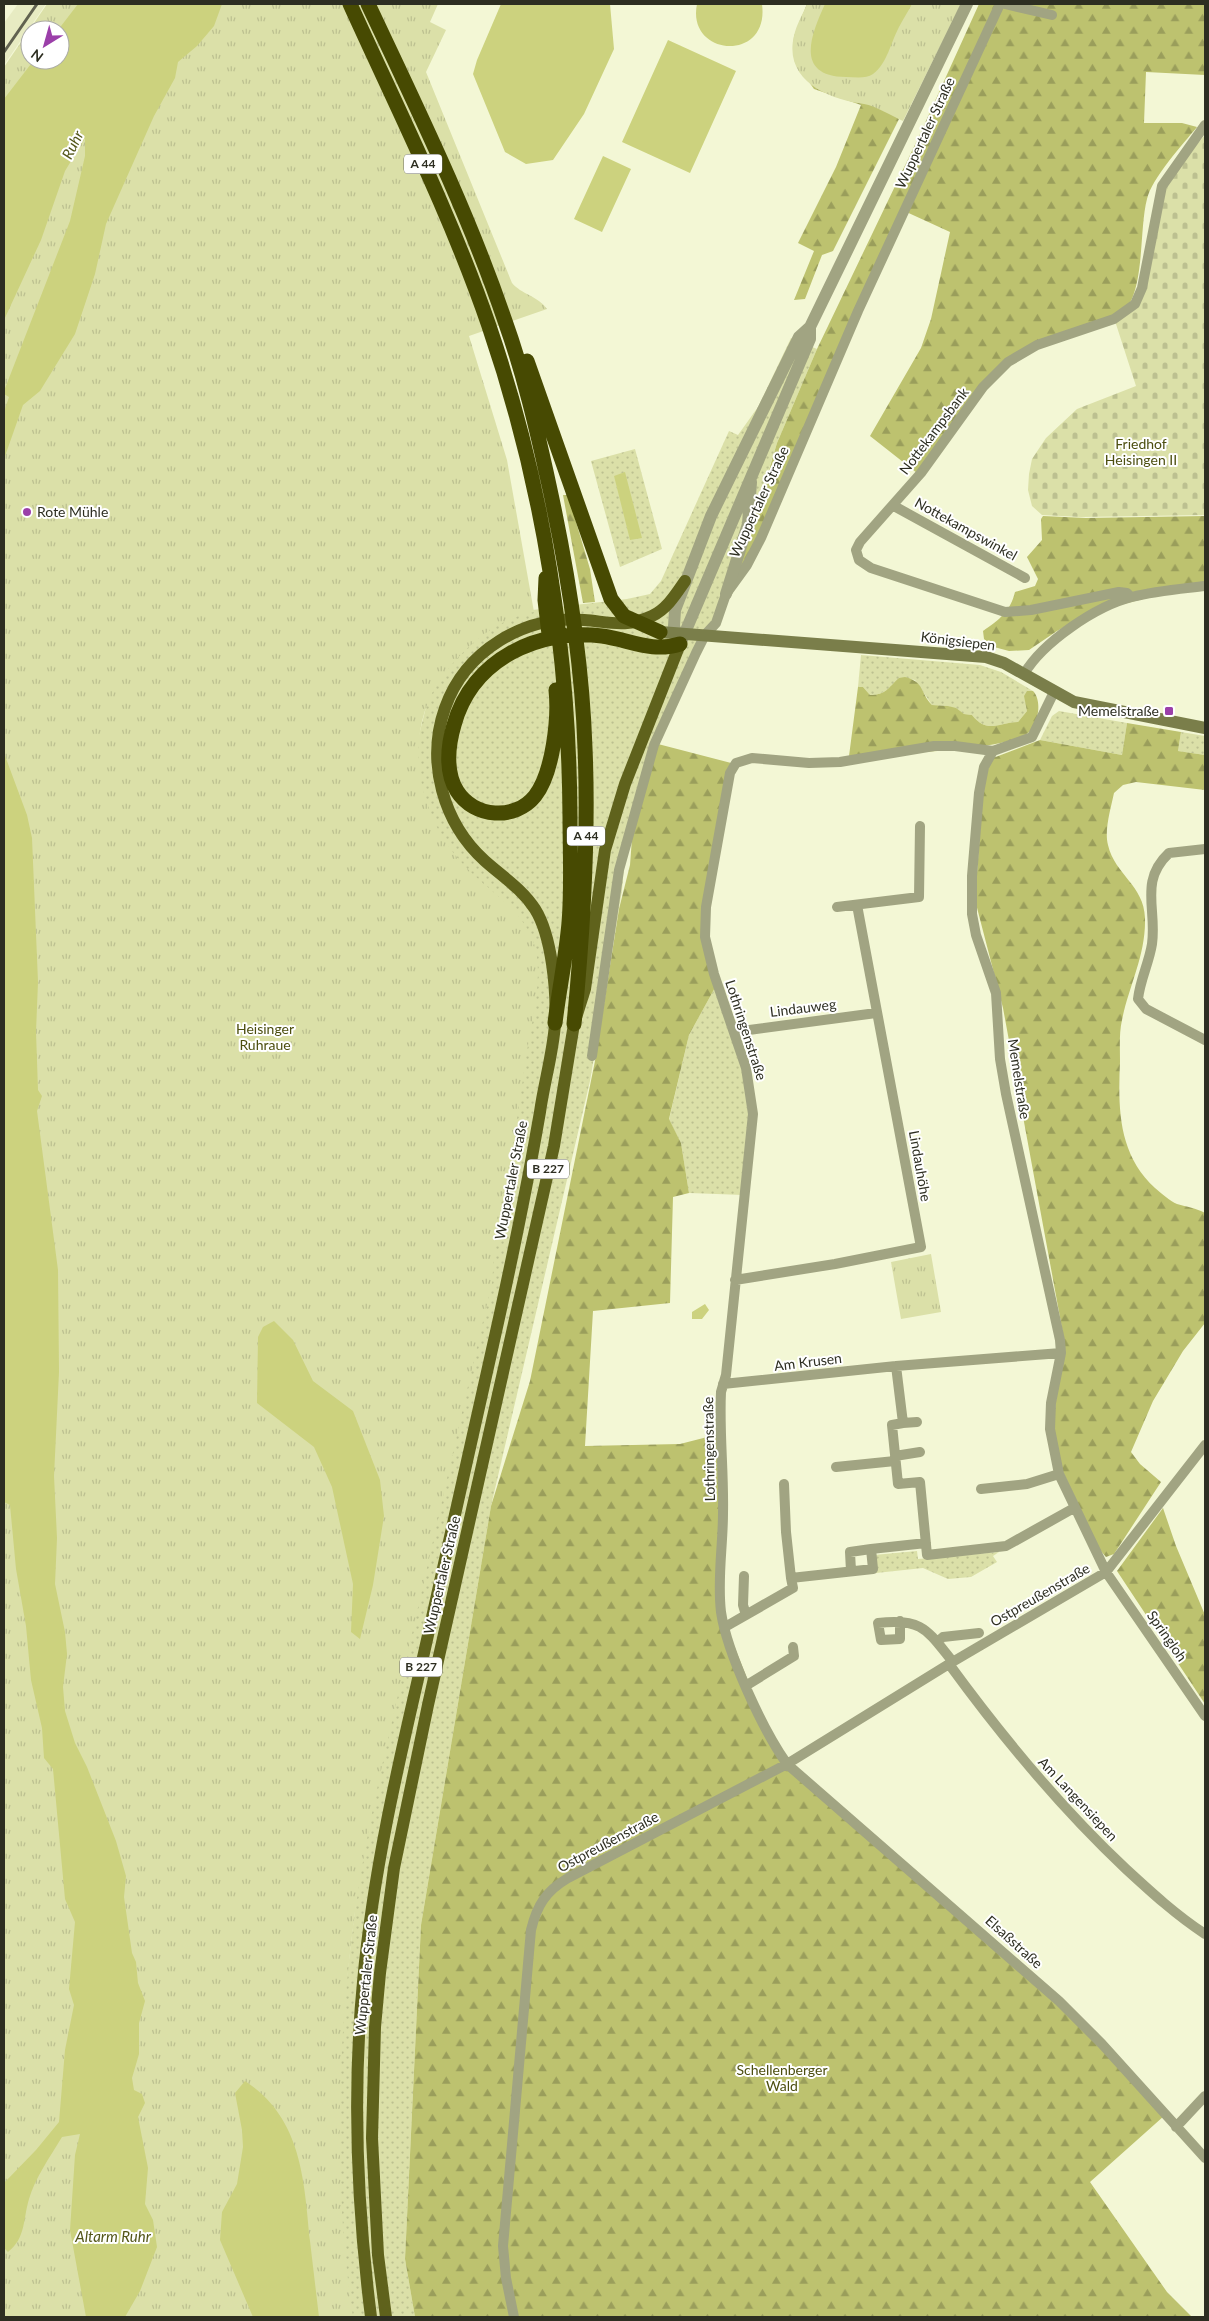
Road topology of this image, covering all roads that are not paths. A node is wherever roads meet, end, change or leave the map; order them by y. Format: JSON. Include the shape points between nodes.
{"nodes":[{"id":1,"x":350,"y":4,"type":"edge"},
{"id":2,"x":368,"y":4,"type":"edge"},
{"id":3,"x":967,"y":4,"type":"edge"},
{"id":4,"x":1000,"y":4,"type":"edge"},
{"id":5,"x":1005,"y":4,"type":"edge"},
{"id":6,"x":1052,"y":15,"type":"dead end"},
{"id":7,"x":1205,"y":125,"type":"edge"},
{"id":8,"x":506,"y":321,"type":"junction"},
{"id":9,"x":810,"y":327,"type":"junction"},
{"id":10,"x":752,"y":472,"type":"junction"},
{"id":11,"x":894,"y":506,"type":"junction"},
{"id":12,"x":1025,"y":578,"type":"dead end"},
{"id":13,"x":685,"y":581,"type":"junction"},
{"id":14,"x":1205,"y":586,"type":"edge"},
{"id":15,"x":726,"y":594,"type":"junction"},
{"id":16,"x":1131,"y":597,"type":"junction"},
{"id":17,"x":634,"y":621,"type":"junction"},
{"id":18,"x":616,"y":625,"type":"junction"},
{"id":19,"x":660,"y":632,"type":"junction"},
{"id":20,"x":705,"y":635,"type":"junction"},
{"id":21,"x":680,"y":638,"type":"junction"},
{"id":22,"x":557,"y":650,"type":"junction"},
{"id":23,"x":1024,"y":674,"type":"junction"},
{"id":24,"x":1054,"y":692,"type":"junction"},
{"id":25,"x":1205,"y":728,"type":"edge"},
{"id":26,"x":993,"y":751,"type":"junction"},
{"id":27,"x":920,"y":826,"type":"dead end"},
{"id":28,"x":1205,"y":849,"type":"edge"},
{"id":29,"x":857,"y":905,"type":"junction"},
{"id":30,"x":837,"y":907,"type":"dead end"},
{"id":31,"x":876,"y":1013,"type":"junction"},
{"id":32,"x":555,"y":1023,"type":"junction"},
{"id":33,"x":574,"y":1024,"type":"junction"},
{"id":34,"x":734,"y":1032,"type":"junction"},
{"id":35,"x":1205,"y":1040,"type":"edge"},
{"id":36,"x":592,"y":1056,"type":"dead end"},
{"id":37,"x":735,"y":1280,"type":"junction"},
{"id":38,"x":1061,"y":1353,"type":"junction"},
{"id":39,"x":896,"y":1366,"type":"junction"},
{"id":40,"x":723,"y":1384,"type":"junction"},
{"id":41,"x":917,"y":1422,"type":"dead end"},
{"id":42,"x":903,"y":1423,"type":"junction"},
{"id":43,"x":1205,"y":1445,"type":"edge"},
{"id":44,"x":920,"y":1452,"type":"dead end"},
{"id":45,"x":895,"y":1458,"type":"junction"},
{"id":46,"x":836,"y":1467,"type":"dead end"},
{"id":47,"x":1059,"y":1474,"type":"junction"},
{"id":48,"x":784,"y":1484,"type":"dead end"},
{"id":49,"x":981,"y":1489,"type":"dead end"},
{"id":50,"x":1074,"y":1508,"type":"junction"},
{"id":51,"x":926,"y":1543,"type":"junction"},
{"id":52,"x":871,"y":1549,"type":"junction"},
{"id":53,"x":851,"y":1571,"type":"junction"},
{"id":54,"x":1106,"y":1572,"type":"junction"},
{"id":55,"x":744,"y":1576,"type":"dead end"},
{"id":56,"x":791,"y":1578,"type":"junction"},
{"id":57,"x":746,"y":1615,"type":"junction"},
{"id":58,"x":900,"y":1621,"type":"dead end"},
{"id":59,"x":725,"y":1627,"type":"junction"},
{"id":60,"x":979,"y":1633,"type":"dead end"},
{"id":61,"x":936,"y":1642,"type":"junction"},
{"id":62,"x":793,"y":1647,"type":"dead end"},
{"id":63,"x":951,"y":1663,"type":"junction"},
{"id":64,"x":747,"y":1685,"type":"junction"},
{"id":65,"x":1205,"y":1716,"type":"edge"},
{"id":66,"x":788,"y":1764,"type":"junction"},
{"id":67,"x":1205,"y":1934,"type":"edge"},
{"id":68,"x":1205,"y":2096,"type":"edge"},
{"id":69,"x":1202,"y":2106,"type":"edge"},
{"id":70,"x":1176,"y":2127,"type":"junction"},
{"id":71,"x":1205,"y":2158,"type":"edge"},
{"id":72,"x":371,"y":2317,"type":"edge"},
{"id":73,"x":386,"y":2317,"type":"edge"},
{"id":74,"x":514,"y":2317,"type":"edge"}],
"edges":[{"from":1,"to":22,"type":"highway","number":"A 44","via":[[446,214],[489,326],[514,410],[548,554]]},
{"from":2,"to":8,"type":"highway","number":"A 44","via":[[462,206]]},
{"from":3,"to":9,"type":"street","name":"Wuppertaler Straße"},
{"from":4,"to":15,"type":"street","name":"Wuppertaler Straße","via":[[858,311],[761,538]]},
{"from":5,"to":6,"type":"street"},
{"from":7,"to":11,"type":"street","name":"Nottekampsbank","via":[[1162,186],[1142,288],[1135,304],[1114,319],[1037,346],[1008,362],[983,387]]},
{"from":8,"to":17,"type":"highway","via":[[522,347],[608,594],[624,616]]},
{"from":8,"to":33,"type":"highway","number":"A 44","via":[[530,403],[572,596],[578,648],[585,747],[586,857]]},
{"from":9,"to":10,"type":"street","name":"Wuppertaler Straße","via":[[810,339]]},
{"from":9,"to":13,"type":"street","name":"Wuppertaler Straße","via":[[799,337],[738,460]]},
{"from":10,"to":15,"type":"street","via":[[748,524]]},
{"from":10,"to":21,"type":"street","name":"Wuppertaler Straße"},
{"from":11,"to":12,"type":"street","name":"Nottekampswinkel"},
{"from":11,"to":16,"type":"street","name":"Nottekampsbank","via":[[857,548],[861,562],[871,568],[1004,612],[1031,610],[1119,592]]},
{"from":13,"to":17,"type":"main road","via":[[658,613]]},
{"from":13,"to":21,"type":"street","name":"Wuppertaler Straße","via":[[674,617]]},
{"from":14,"to":16,"type":"street"},
{"from":15,"to":20,"type":"street","name":"Wuppertaler Straße","via":[[716,622]]},
{"from":16,"to":23,"type":"street","via":[[1088,618],[1047,644]]},
{"from":17,"to":18,"type":"main road"},
{"from":17,"to":19,"type":"highway"},
{"from":18,"to":19,"type":"main road","name":"Wuppertaler Straße"},
{"from":18,"to":32,"type":"main road","name":"Wuppertaler Straße","via":[[582,620],[540,624],[519,630],[493,644],[459,681],[447,702],[437,742],[441,790],[458,829],[483,859],[528,899],[543,925],[551,957]]},
{"from":19,"to":21,"type":"main road","name":"Königsiepen"},
{"from":20,"to":21,"type":"main road","name":"Königsiepen"},
{"from":20,"to":23,"type":"main road","name":"Königsiepen","via":[[979,656],[995,659]]},
{"from":20,"to":36,"type":"street","name":"Wuppertaler Straße","via":[[654,745],[631,823],[619,870]]},
{"from":21,"to":22,"type":"highway","via":[[666,649],[603,636],[568,635],[535,641],[503,656],[474,684],[456,718],[450,741],[452,781],[457,792],[476,809],[496,814],[509,812],[534,796],[542,784],[554,740]]},
{"from":21,"to":33,"type":"main road","name":"Wuppertaler Straße","via":[[625,784],[605,850],[585,989]]},
{"from":22,"to":32,"type":"highway","number":"A 44","via":[[569,748],[570,854],[569,923]]},
{"from":23,"to":24,"type":"main road","name":"Königsiepen"},
{"from":24,"to":25,"type":"main road","name":"Königsiepen","via":[[1085,705]]},
{"from":24,"to":26,"type":"street","via":[[1032,737]]},
{"from":26,"to":34,"type":"street","name":"Lothringenstraße","via":[[934,746],[840,762],[752,758],[736,764],[730,773],[705,922],[708,954]]},
{"from":26,"to":38,"type":"street","name":"Memelstraße","via":[[984,767],[979,793],[972,914],[996,993],[1000,1059],[1006,1094]]},
{"from":27,"to":29,"type":"street","via":[[919,897]]},
{"from":28,"to":35,"type":"street","via":[[1168,853],[1152,879],[1152,943],[1138,999],[1146,1009]]},
{"from":29,"to":30,"type":"street"},
{"from":29,"to":31,"type":"street","name":"Lindauhöhe"},
{"from":31,"to":34,"type":"street","name":"Lindauweg"},
{"from":31,"to":37,"type":"street","name":"Lindauhöhe","via":[[921,1247]]},
{"from":32,"to":72,"type":"main road","name":"Wuppertaler Straße","number":"B 227","via":[[501,1311],[406,1732],[372,1909],[361,2010],[357,2125],[361,2240]]},
{"from":33,"to":73,"type":"main road","name":"Wuppertaler Straße","number":"B 227","via":[[554,1146],[405,1811],[387,1914],[375,2027],[372,2138],[378,2255]]},
{"from":34,"to":37,"type":"street","name":"Lothringenstraße","via":[[751,1088],[753,1114]]},
{"from":37,"to":40,"type":"street","name":"Lothringenstraße"},
{"from":38,"to":39,"type":"street","name":"Am Krusen"},
{"from":38,"to":47,"type":"street","name":"Memelstraße","via":[[1050,1429]]},
{"from":39,"to":40,"type":"street","name":"Am Krusen"},
{"from":39,"to":42,"type":"street"},
{"from":40,"to":59,"type":"street","name":"Lothringenstraße","via":[[721,1611]]},
{"from":41,"to":42,"type":"street"},
{"from":42,"to":45,"type":"street","via":[[892,1424]]},
{"from":43,"to":54,"type":"street","name":"Ostpreußenstraße"},
{"from":44,"to":45,"type":"street"},
{"from":45,"to":46,"type":"street"},
{"from":45,"to":51,"type":"street","via":[[898,1484],[920,1482]]},
{"from":47,"to":49,"type":"street","via":[[1027,1484]]},
{"from":47,"to":50,"type":"street","name":"Memelstraße"},
{"from":48,"to":56,"type":"street"},
{"from":50,"to":51,"type":"street","via":[[1006,1546],[927,1555]]},
{"from":50,"to":54,"type":"street","name":"Memelstraße"},
{"from":51,"to":52,"type":"street"},
{"from":52,"to":53,"type":"street","via":[[850,1552]]},
{"from":52,"to":53,"type":"street","via":[[873,1569]]},
{"from":53,"to":56,"type":"street"},
{"from":54,"to":63,"type":"street","name":"Ostpreußenstraße"},
{"from":54,"to":65,"type":"street","name":"Springloh"},
{"from":55,"to":57,"type":"street"},
{"from":56,"to":57,"type":"street","via":[[792,1588]]},
{"from":57,"to":59,"type":"street"},
{"from":58,"to":61,"type":"street","via":[[927,1629]]},
{"from":59,"to":64,"type":"street","name":"Lothringenstraße"},
{"from":60,"to":61,"type":"street","name":"Ostpreußenstraße","via":[[943,1637]]},
{"from":61,"to":63,"type":"street"},
{"from":62,"to":64,"type":"street","via":[[794,1656]]},
{"from":63,"to":66,"type":"street","name":"Ostpreußenstraße"},
{"from":63,"to":67,"type":"street","name":"Am Langensiepen","via":[[1015,1752],[1065,1808],[1162,1902]]},
{"from":64,"to":66,"type":"street","name":"Lothringenstraße","via":[[776,1748]]},
{"from":66,"to":70,"type":"street","name":"Elsaßstraße","via":[[1059,2001]]},
{"from":66,"to":74,"type":"street","name":"Ostpreußenstraße","via":[[568,1878],[551,1889],[538,1906],[530,1938],[503,2246]]},
{"from":68,"to":69,"type":"street"},
{"from":69,"to":70,"type":"street"},
{"from":70,"to":71,"type":"street","name":"Elsaßstraße"}]}
